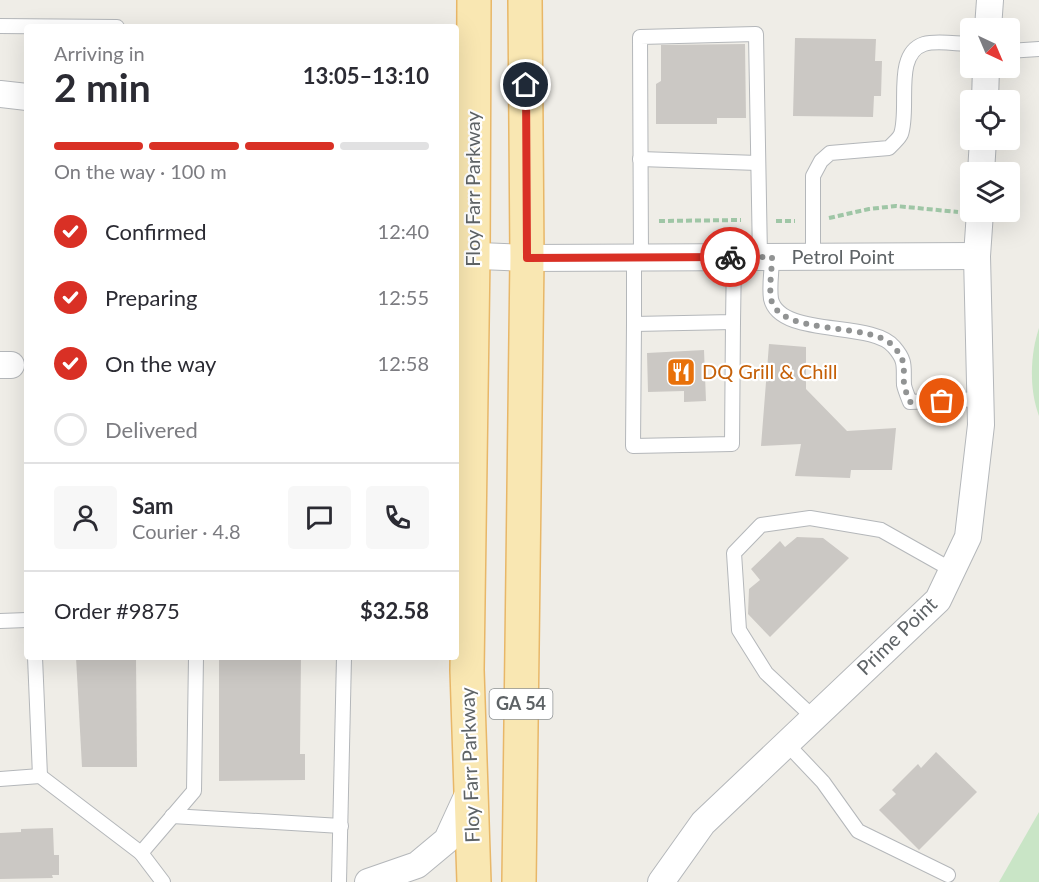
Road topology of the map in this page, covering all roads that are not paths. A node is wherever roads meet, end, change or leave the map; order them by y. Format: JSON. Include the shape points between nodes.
{"nodes":[{"id":1,"x":474,"y":0,"type":"edge"},
{"id":2,"x":525,"y":0,"type":"edge"},
{"id":3,"x":990,"y":0,"type":"edge"},
{"id":4,"x":989,"y":18,"type":"edge"},
{"id":5,"x":0,"y":26,"type":"edge"},
{"id":6,"x":24,"y":26,"type":"edge"},
{"id":7,"x":960,"y":44,"type":"edge"},
{"id":8,"x":1039,"y":49,"type":"edge"},
{"id":9,"x":1020,"y":50,"type":"edge"},
{"id":10,"x":0,"y":94,"type":"edge"},
{"id":11,"x":24,"y":97,"type":"edge"},
{"id":12,"x":640,"y":159,"type":"junction"},
{"id":13,"x":758,"y":163,"type":"junction"},
{"id":14,"x":979,"y":222,"type":"edge"},
{"id":15,"x":465,"y":256,"type":"edge"},
{"id":16,"x":977,"y":256,"type":"junction"},
{"id":17,"x":734,"y":257,"type":"junction"},
{"id":18,"x":766,"y":257,"type":"junction"},
{"id":19,"x":813,"y":257,"type":"junction"},
{"id":20,"x":527,"y":258,"type":"junction"},
{"id":21,"x":638,"y":258,"type":"junction"},
{"id":22,"x":733,"y":322,"type":"junction"},
{"id":23,"x":634,"y":324,"type":"junction"},
{"id":24,"x":981,"y":399,"type":"junction"},
{"id":25,"x":952,"y":570,"type":"junction"},
{"id":26,"x":24,"y":620,"type":"edge"},
{"id":27,"x":0,"y":621,"type":"edge"},
{"id":28,"x":35,"y":660,"type":"edge"},
{"id":29,"x":196,"y":660,"type":"edge"},
{"id":30,"x":344,"y":660,"type":"edge"},
{"id":31,"x":813,"y":717,"type":"junction"},
{"id":32,"x":786,"y":743,"type":"junction"},
{"id":33,"x":39,"y":776,"type":"junction"},
{"id":34,"x":0,"y":779,"type":"edge"},
{"id":35,"x":470,"y":789,"type":"junction"},
{"id":36,"x":172,"y":816,"type":"junction"},
{"id":37,"x":341,"y":826,"type":"junction"},
{"id":38,"x":141,"y":853,"type":"junction"},
{"id":39,"x":948,"y":875,"type":"dead end"},
{"id":40,"x":163,"y":882,"type":"edge"},
{"id":41,"x":339,"y":882,"type":"edge"},
{"id":42,"x":368,"y":882,"type":"edge"},
{"id":43,"x":474,"y":882,"type":"edge"},
{"id":44,"x":519,"y":882,"type":"edge"},
{"id":45,"x":661,"y":882,"type":"edge"}],
"edges":[{"from":1,"to":15,"type":"main road","name":"Floy Farr Parkway","number":"GA 54"},
{"from":2,"to":20,"type":"main road","number":"GA 54"},
{"from":3,"to":4,"type":"street"},
{"from":5,"to":6,"type":"lane"},
{"from":7,"to":19,"type":"lane","via":[[926,43],[914,49],[905,62],[904,116],[900,136],[889,148],[830,153],[821,161],[813,176]]},
{"from":8,"to":9,"type":"lane"},
{"from":10,"to":11,"type":"street"},
{"from":12,"to":13,"type":"lane"},
{"from":12,"to":13,"type":"lane","via":[[640,37],[756,34]]},
{"from":12,"to":21,"type":"lane"},
{"from":13,"to":18,"type":"lane","via":[[759,220]]},
{"from":14,"to":16,"type":"street","name":"Prime Point"},
{"from":15,"to":20,"type":"street","name":"Petrol Point"},
{"from":15,"to":35,"type":"main road","name":"Floy Farr Parkway","number":"GA 54"},
{"from":16,"to":19,"type":"street","name":"Petrol Point"},
{"from":16,"to":24,"type":"street","name":"Prime Point"},
{"from":17,"to":18,"type":"street","name":"Petrol Point"},
{"from":17,"to":21,"type":"street","name":"Petrol Point"},
{"from":17,"to":22,"type":"lane"},
{"from":18,"to":19,"type":"street","name":"Petrol Point"},
{"from":18,"to":24,"type":"lane","via":[[771,299],[780,313],[808,324],[875,335],[893,345],[905,363],[904,386],[910,402]]},
{"from":20,"to":21,"type":"street","name":"Petrol Point"},
{"from":20,"to":44,"type":"main road","number":"GA 54"},
{"from":21,"to":23,"type":"lane"},
{"from":22,"to":23,"type":"lane"},
{"from":22,"to":23,"type":"lane","via":[[732,444],[633,446]]},
{"from":24,"to":25,"type":"street","name":"Prime Point","via":[[968,537]]},
{"from":25,"to":31,"type":"street","name":"Prime Point","via":[[938,600]]},
{"from":25,"to":31,"type":"lane","via":[[881,530],[810,519],[760,525],[734,553],[739,630],[766,673]]},
{"from":26,"to":27,"type":"lane"},
{"from":28,"to":33,"type":"lane"},
{"from":29,"to":36,"type":"lane","via":[[194,791]]},
{"from":30,"to":37,"type":"lane"},
{"from":31,"to":32,"type":"street","name":"Prime Point"},
{"from":32,"to":39,"type":"lane","via":[[823,782],[858,831]]},
{"from":32,"to":45,"type":"street","name":"Prime Point","via":[[703,823]]},
{"from":33,"to":34,"type":"lane"},
{"from":33,"to":38,"type":"lane"},
{"from":35,"to":42,"type":"street","via":[[447,840],[417,865]]},
{"from":35,"to":43,"type":"main road","name":"Floy Farr Parkway","number":"GA 54"},
{"from":36,"to":37,"type":"lane"},
{"from":36,"to":38,"type":"lane"},
{"from":37,"to":41,"type":"lane"},
{"from":38,"to":40,"type":"lane"}]}
